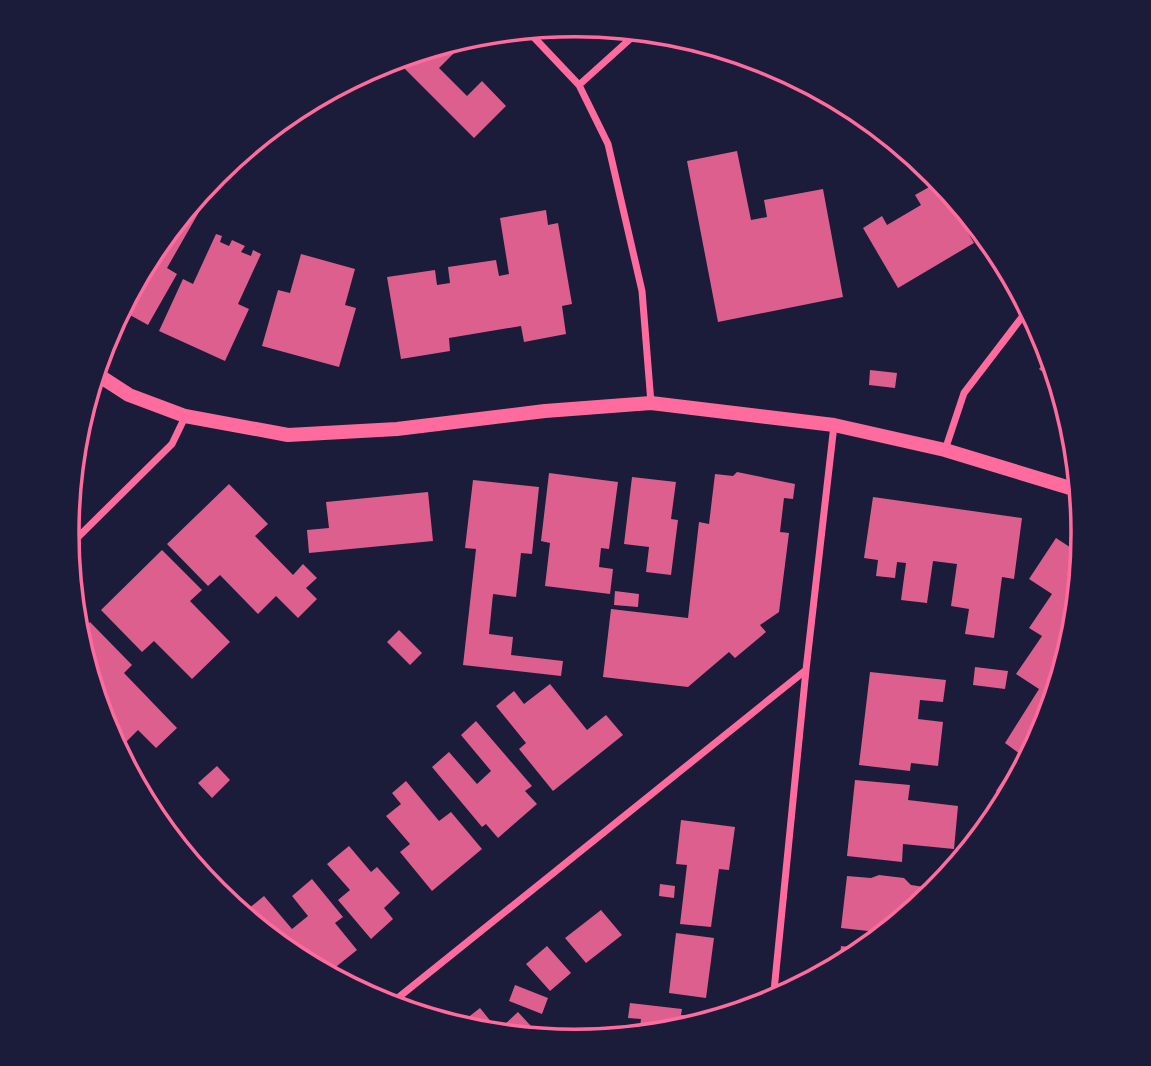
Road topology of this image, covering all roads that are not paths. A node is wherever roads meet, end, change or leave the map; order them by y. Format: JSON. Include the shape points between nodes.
{"nodes":[{"id":1,"x":535,"y":39,"type":"edge"},
{"id":2,"x":629,"y":40,"type":"edge"},
{"id":3,"x":579,"y":85,"type":"junction"},
{"id":4,"x":1022,"y":317,"type":"edge"},
{"id":5,"x":104,"y":379,"type":"edge"},
{"id":6,"x":651,"y":403,"type":"junction"},
{"id":7,"x":186,"y":416,"type":"junction"},
{"id":8,"x":834,"y":425,"type":"junction"},
{"id":9,"x":945,"y":450,"type":"junction"},
{"id":10,"x":1070,"y":488,"type":"edge"},
{"id":11,"x":79,"y":536,"type":"edge"},
{"id":12,"x":806,"y":670,"type":"junction"},
{"id":13,"x":774,"y":987,"type":"edge"},
{"id":14,"x":400,"y":996,"type":"edge"}],
"edges":[{"from":1,"to":3,"type":"street"},
{"from":2,"to":3,"type":"street"},
{"from":3,"to":6,"type":"street","via":[[608,144],[642,291]]},
{"from":4,"to":9,"type":"street","via":[[964,393]]},
{"from":5,"to":7,"type":"main road","via":[[129,395]]},
{"from":6,"to":7,"type":"main road","via":[[397,429],[288,435]]},
{"from":6,"to":8,"type":"main road"},
{"from":7,"to":11,"type":"street","via":[[172,444]]},
{"from":8,"to":9,"type":"main road"},
{"from":8,"to":12,"type":"street"},
{"from":9,"to":10,"type":"main road"},
{"from":12,"to":13,"type":"street"},
{"from":12,"to":14,"type":"street"}]}
